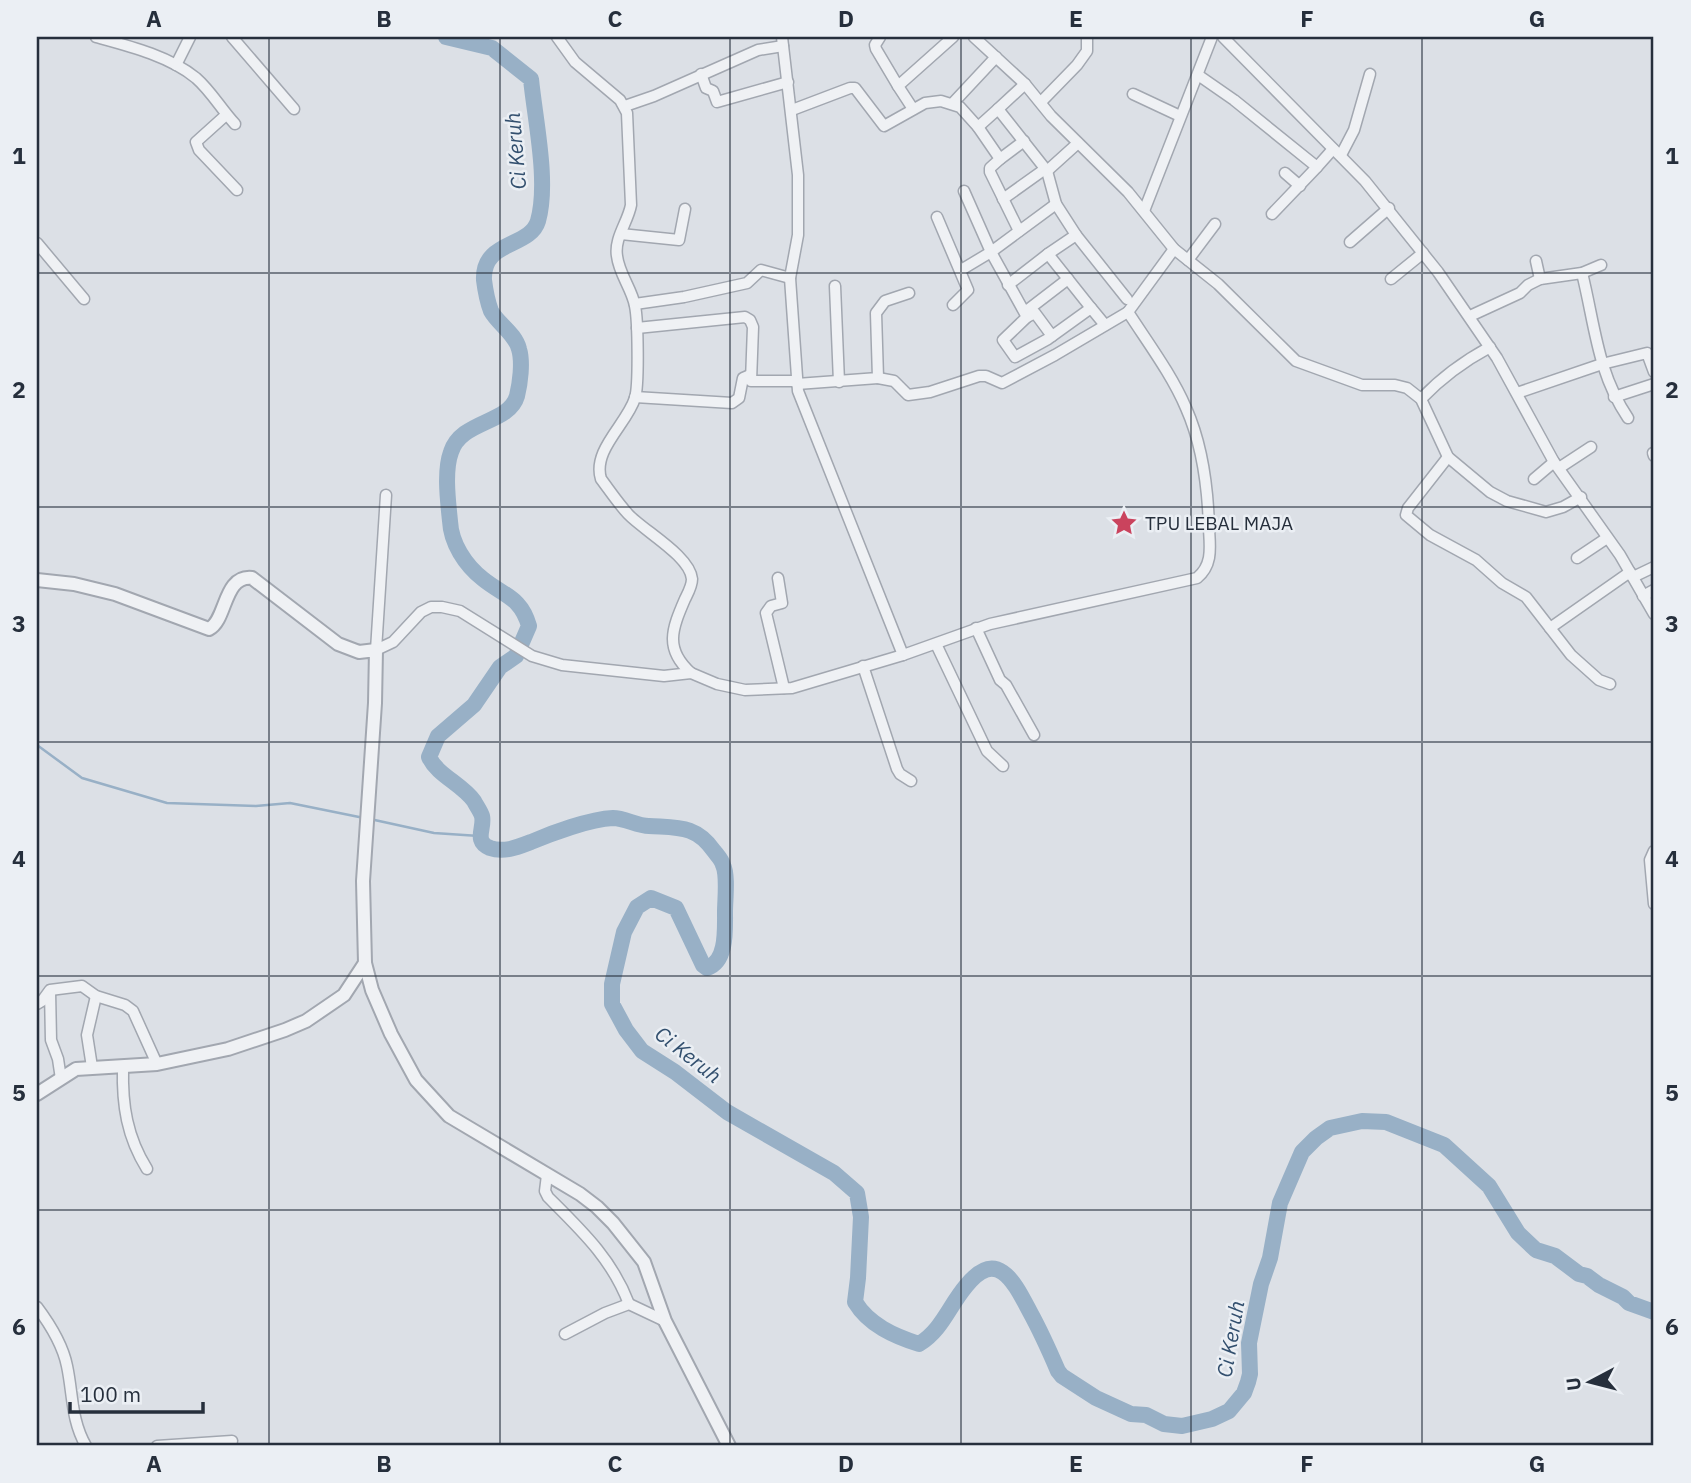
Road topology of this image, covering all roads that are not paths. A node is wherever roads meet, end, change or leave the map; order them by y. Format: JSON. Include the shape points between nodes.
{"nodes":[{"id":1,"x":96,"y":37,"type":"edge"},
{"id":2,"x":190,"y":37,"type":"edge"},
{"id":3,"x":232,"y":37,"type":"edge"},
{"id":4,"x":557,"y":37,"type":"edge"},
{"id":5,"x":880,"y":37,"type":"edge"},
{"id":6,"x":953,"y":37,"type":"edge"},
{"id":7,"x":974,"y":37,"type":"edge"},
{"id":8,"x":1087,"y":37,"type":"edge"},
{"id":9,"x":1212,"y":37,"type":"edge"},
{"id":10,"x":1223,"y":37,"type":"edge"},
{"id":11,"x":782,"y":41,"type":"edge"},
{"id":12,"x":996,"y":57,"type":"junction"},
{"id":13,"x":176,"y":65,"type":"junction"},
{"id":14,"x":701,"y":74,"type":"junction"},
{"id":15,"x":1370,"y":74,"type":"dead end"},
{"id":16,"x":1198,"y":75,"type":"junction"},
{"id":17,"x":788,"y":82,"type":"junction"},
{"id":18,"x":1024,"y":84,"type":"junction"},
{"id":19,"x":898,"y":86,"type":"junction"},
{"id":20,"x":1133,"y":94,"type":"dead end"},
{"id":21,"x":1041,"y":102,"type":"junction"},
{"id":22,"x":953,"y":103,"type":"junction"},
{"id":23,"x":625,"y":106,"type":"junction"},
{"id":24,"x":294,"y":109,"type":"dead end"},
{"id":25,"x":913,"y":109,"type":"junction"},
{"id":26,"x":998,"y":109,"type":"junction"},
{"id":27,"x":792,"y":110,"type":"junction"},
{"id":28,"x":226,"y":115,"type":"junction"},
{"id":29,"x":1180,"y":116,"type":"junction"},
{"id":30,"x":234,"y":124,"type":"dead end"},
{"id":31,"x":978,"y":127,"type":"junction"},
{"id":32,"x":1024,"y":141,"type":"junction"},
{"id":33,"x":1078,"y":143,"type":"junction"},
{"id":34,"x":1337,"y":152,"type":"junction"},
{"id":35,"x":1000,"y":159,"type":"junction"},
{"id":36,"x":1317,"y":167,"type":"junction"},
{"id":37,"x":1046,"y":170,"type":"junction"},
{"id":38,"x":1285,"y":173,"type":"dead end"},
{"id":39,"x":1300,"y":186,"type":"junction"},
{"id":40,"x":237,"y":190,"type":"dead end"},
{"id":41,"x":964,"y":191,"type":"dead end"},
{"id":42,"x":1003,"y":200,"type":"junction"},
{"id":43,"x":1056,"y":204,"type":"junction"},
{"id":44,"x":1389,"y":208,"type":"junction"},
{"id":45,"x":685,"y":209,"type":"dead end"},
{"id":46,"x":1144,"y":211,"type":"junction"},
{"id":47,"x":1272,"y":214,"type":"dead end"},
{"id":48,"x":937,"y":217,"type":"dead end"},
{"id":49,"x":1215,"y":224,"type":"dead end"},
{"id":50,"x":1019,"y":230,"type":"junction"},
{"id":51,"x":621,"y":234,"type":"junction"},
{"id":52,"x":1076,"y":235,"type":"junction"},
{"id":53,"x":1350,"y":242,"type":"dead end"},
{"id":54,"x":37,"y":243,"type":"edge"},
{"id":55,"x":1174,"y":249,"type":"junction"},
{"id":56,"x":990,"y":252,"type":"junction"},
{"id":57,"x":1423,"y":253,"type":"junction"},
{"id":58,"x":1048,"y":254,"type":"junction"},
{"id":59,"x":1188,"y":260,"type":"junction"},
{"id":60,"x":1536,"y":261,"type":"dead end"},
{"id":61,"x":1601,"y":265,"type":"dead end"},
{"id":62,"x":961,"y":270,"type":"junction"},
{"id":63,"x":1582,"y":272,"type":"junction"},
{"id":64,"x":790,"y":278,"type":"junction"},
{"id":65,"x":1069,"y":279,"type":"junction"},
{"id":66,"x":1391,"y":279,"type":"dead end"},
{"id":67,"x":1540,"y":279,"type":"junction"},
{"id":68,"x":1008,"y":285,"type":"junction"},
{"id":69,"x":835,"y":286,"type":"dead end"},
{"id":70,"x":909,"y":293,"type":"dead end"},
{"id":71,"x":84,"y":299,"type":"dead end"},
{"id":72,"x":1127,"y":299,"type":"dead end"},
{"id":73,"x":635,"y":304,"type":"junction"},
{"id":74,"x":953,"y":305,"type":"dead end"},
{"id":75,"x":1091,"y":308,"type":"junction"},
{"id":76,"x":1029,"y":312,"type":"junction"},
{"id":77,"x":1128,"y":312,"type":"junction"},
{"id":78,"x":1470,"y":316,"type":"junction"},
{"id":79,"x":1105,"y":325,"type":"junction"},
{"id":80,"x":637,"y":328,"type":"junction"},
{"id":81,"x":1052,"y":336,"type":"junction"},
{"id":82,"x":1490,"y":347,"type":"junction"},
{"id":83,"x":1602,"y":365,"type":"junction"},
{"id":84,"x":1654,"y":372,"type":"edge"},
{"id":85,"x":750,"y":375,"type":"junction"},
{"id":86,"x":878,"y":378,"type":"junction"},
{"id":87,"x":839,"y":382,"type":"junction"},
{"id":88,"x":797,"y":383,"type":"junction"},
{"id":89,"x":1654,"y":384,"type":"edge"},
{"id":90,"x":1517,"y":393,"type":"junction"},
{"id":91,"x":635,"y":397,"type":"junction"},
{"id":92,"x":1614,"y":397,"type":"junction"},
{"id":93,"x":1421,"y":399,"type":"junction"},
{"id":94,"x":1628,"y":418,"type":"dead end"},
{"id":95,"x":1591,"y":447,"type":"dead end"},
{"id":96,"x":1448,"y":457,"type":"junction"},
{"id":97,"x":1556,"y":465,"type":"junction"},
{"id":98,"x":1534,"y":479,"type":"dead end"},
{"id":99,"x":386,"y":495,"type":"dead end"},
{"id":100,"x":1581,"y":497,"type":"junction"},
{"id":101,"x":1607,"y":538,"type":"junction"},
{"id":102,"x":1577,"y":558,"type":"dead end"},
{"id":103,"x":1654,"y":567,"type":"edge"},
{"id":104,"x":1631,"y":575,"type":"junction"},
{"id":105,"x":778,"y":578,"type":"dead end"},
{"id":106,"x":37,"y":580,"type":"edge"},
{"id":107,"x":1654,"y":590,"type":"edge"},
{"id":108,"x":1643,"y":596,"type":"junction"},
{"id":109,"x":1654,"y":614,"type":"edge"},
{"id":110,"x":976,"y":628,"type":"junction"},
{"id":111,"x":1550,"y":628,"type":"junction"},
{"id":112,"x":936,"y":644,"type":"junction"},
{"id":113,"x":376,"y":650,"type":"junction"},
{"id":114,"x":902,"y":655,"type":"junction"},
{"id":115,"x":863,"y":666,"type":"junction"},
{"id":116,"x":691,"y":673,"type":"junction"},
{"id":117,"x":1610,"y":684,"type":"dead end"},
{"id":118,"x":784,"y":688,"type":"junction"},
{"id":119,"x":1034,"y":735,"type":"dead end"},
{"id":120,"x":1003,"y":766,"type":"dead end"},
{"id":121,"x":911,"y":781,"type":"dead end"},
{"id":122,"x":1654,"y":851,"type":"edge"},
{"id":123,"x":1654,"y":904,"type":"edge"},
{"id":124,"x":365,"y":964,"type":"junction"},
{"id":125,"x":50,"y":990,"type":"junction"},
{"id":126,"x":96,"y":996,"type":"junction"},
{"id":127,"x":37,"y":1004,"type":"edge"},
{"id":128,"x":157,"y":1064,"type":"junction"},
{"id":129,"x":92,"y":1067,"type":"junction"},
{"id":130,"x":123,"y":1068,"type":"junction"},
{"id":131,"x":61,"y":1079,"type":"junction"},
{"id":132,"x":37,"y":1094,"type":"edge"},
{"id":133,"x":147,"y":1168,"type":"dead end"},
{"id":134,"x":547,"y":1175,"type":"junction"},
{"id":135,"x":629,"y":1304,"type":"junction"},
{"id":136,"x":37,"y":1307,"type":"edge"},
{"id":137,"x":665,"y":1321,"type":"junction"},
{"id":138,"x":565,"y":1334,"type":"dead end"},
{"id":139,"x":232,"y":1441,"type":"dead end"},
{"id":140,"x":86,"y":1446,"type":"edge"},
{"id":141,"x":157,"y":1446,"type":"edge"},
{"id":142,"x":729,"y":1446,"type":"edge"}],
"edges":[{"from":1,"to":13,"type":"street"},
{"from":2,"to":13,"type":"street"},
{"from":3,"to":24,"type":"street"},
{"from":4,"to":23,"type":"street","via":[[575,62]]},
{"from":5,"to":19,"type":"street","via":[[876,49]]},
{"from":6,"to":19,"type":"street"},
{"from":7,"to":12,"type":"street"},
{"from":8,"to":21,"type":"street","via":[[1087,51]]},
{"from":9,"to":16,"type":"street"},
{"from":10,"to":34,"type":"street"},
{"from":11,"to":14,"type":"street"},
{"from":11,"to":17,"type":"street"},
{"from":12,"to":18,"type":"street"},
{"from":12,"to":22,"type":"street"},
{"from":13,"to":28,"type":"street","via":[[196,79]]},
{"from":14,"to":17,"type":"street","via":[[717,102]]},
{"from":14,"to":23,"type":"street"},
{"from":15,"to":34,"type":"street","via":[[1354,130]]},
{"from":16,"to":29,"type":"street"},
{"from":16,"to":36,"type":"street"},
{"from":17,"to":27,"type":"street"},
{"from":18,"to":21,"type":"street"},
{"from":18,"to":26,"type":"street"},
{"from":19,"to":25,"type":"street"},
{"from":20,"to":29,"type":"street"},
{"from":21,"to":33,"type":"street"},
{"from":22,"to":25,"type":"street","via":[[933,101]]},
{"from":22,"to":31,"type":"street"},
{"from":23,"to":51,"type":"street","via":[[631,205]]},
{"from":25,"to":27,"type":"street","via":[[884,126],[855,88],[850,88]]},
{"from":26,"to":31,"type":"street"},
{"from":26,"to":32,"type":"street"},
{"from":27,"to":64,"type":"street","via":[[799,209]]},
{"from":28,"to":30,"type":"street"},
{"from":28,"to":40,"type":"street","via":[[195,142]]},
{"from":29,"to":46,"type":"street"},
{"from":31,"to":35,"type":"street"},
{"from":32,"to":35,"type":"street"},
{"from":32,"to":37,"type":"street"},
{"from":33,"to":37,"type":"street"},
{"from":33,"to":46,"type":"street"},
{"from":34,"to":36,"type":"street"},
{"from":34,"to":44,"type":"street"},
{"from":35,"to":42,"type":"street","via":[[990,172]]},
{"from":36,"to":39,"type":"street"},
{"from":37,"to":42,"type":"street"},
{"from":37,"to":43,"type":"street"},
{"from":38,"to":39,"type":"street"},
{"from":39,"to":47,"type":"street"},
{"from":41,"to":56,"type":"street"},
{"from":42,"to":50,"type":"street"},
{"from":43,"to":50,"type":"street"},
{"from":43,"to":52,"type":"street"},
{"from":44,"to":53,"type":"street"},
{"from":44,"to":57,"type":"street"},
{"from":45,"to":51,"type":"street","via":[[679,240]]},
{"from":46,"to":55,"type":"street"},
{"from":48,"to":62,"type":"street"},
{"from":49,"to":59,"type":"street"},
{"from":50,"to":56,"type":"street"},
{"from":51,"to":73,"type":"street","via":[[616,254]]},
{"from":52,"to":58,"type":"street"},
{"from":52,"to":72,"type":"street"},
{"from":54,"to":71,"type":"street"},
{"from":55,"to":59,"type":"street"},
{"from":55,"to":77,"type":"street"},
{"from":56,"to":62,"type":"street"},
{"from":56,"to":68,"type":"street"},
{"from":57,"to":66,"type":"street"},
{"from":57,"to":78,"type":"street"},
{"from":58,"to":65,"type":"street"},
{"from":58,"to":68,"type":"street"},
{"from":59,"to":93,"type":"street","via":[[1296,361],[1362,386],[1407,387]]},
{"from":60,"to":67,"type":"street"},
{"from":61,"to":63,"type":"street"},
{"from":62,"to":74,"type":"street","via":[[968,290]]},
{"from":63,"to":67,"type":"street"},
{"from":63,"to":83,"type":"street"},
{"from":64,"to":73,"type":"street","via":[[761,270],[747,283]]},
{"from":64,"to":88,"type":"street"},
{"from":65,"to":75,"type":"street"},
{"from":65,"to":76,"type":"street"},
{"from":67,"to":78,"type":"street"},
{"from":68,"to":76,"type":"street"},
{"from":69,"to":87,"type":"street"},
{"from":70,"to":86,"type":"street","via":[[885,301],[876,313]]},
{"from":73,"to":80,"type":"street"},
{"from":75,"to":79,"type":"street"},
{"from":75,"to":81,"type":"street"},
{"from":76,"to":81,"type":"street"},
{"from":76,"to":81,"type":"street","via":[[1003,340],[1013,356]]},
{"from":77,"to":79,"type":"street"},
{"from":77,"to":110,"type":"street","via":[[1186,407],[1197,437],[1208,490],[1210,550],[1204,572],[1197,578]]},
{"from":78,"to":82,"type":"street"},
{"from":79,"to":86,"type":"street","via":[[1002,383],[979,376],[908,396],[894,381]]},
{"from":80,"to":85,"type":"street","via":[[745,317],[753,327]]},
{"from":80,"to":91,"type":"street"},
{"from":82,"to":90,"type":"street"},
{"from":82,"to":93,"type":"street","via":[[1457,367]]},
{"from":83,"to":84,"type":"street","via":[[1647,353]]},
{"from":83,"to":90,"type":"street"},
{"from":83,"to":92,"type":"street"},
{"from":85,"to":88,"type":"street","via":[[753,382]]},
{"from":85,"to":91,"type":"street","via":[[743,378],[739,398],[732,403]]},
{"from":86,"to":87,"type":"street"},
{"from":87,"to":88,"type":"street"},
{"from":88,"to":114,"type":"street"},
{"from":89,"to":92,"type":"street"},
{"from":90,"to":97,"type":"street"},
{"from":91,"to":116,"type":"street","via":[[599,460],[599,473],[627,513],[671,548],[690,572],[691,586],[673,647]]},
{"from":92,"to":94,"type":"street"},
{"from":93,"to":96,"type":"street"},
{"from":95,"to":97,"type":"street"},
{"from":96,"to":100,"type":"street","via":[[1507,501],[1546,512]]},
{"from":96,"to":111,"type":"street","via":[[1406,514],[1430,535],[1476,560],[1526,597]]},
{"from":97,"to":98,"type":"street"},
{"from":97,"to":100,"type":"street"},
{"from":99,"to":113,"type":"street"},
{"from":100,"to":101,"type":"street"},
{"from":101,"to":102,"type":"street"},
{"from":101,"to":104,"type":"street"},
{"from":103,"to":104,"type":"street"},
{"from":104,"to":108,"type":"street"},
{"from":104,"to":111,"type":"street"},
{"from":105,"to":118,"type":"street","via":[[782,603],[766,613]]},
{"from":106,"to":113,"type":"street","via":[[115,594],[209,629],[236,583],[252,578],[338,644],[359,652]]},
{"from":107,"to":108,"type":"street"},
{"from":108,"to":109,"type":"street"},
{"from":110,"to":112,"type":"street"},
{"from":110,"to":119,"type":"street","via":[[1000,680]]},
{"from":111,"to":117,"type":"street","via":[[1571,655]]},
{"from":112,"to":114,"type":"street"},
{"from":112,"to":120,"type":"street","via":[[987,751]]},
{"from":113,"to":116,"type":"street","via":[[393,642],[431,607],[460,611],[532,656],[562,665],[664,676]]},
{"from":113,"to":124,"type":"street","via":[[363,881]]},
{"from":114,"to":115,"type":"street"},
{"from":115,"to":118,"type":"street"},
{"from":115,"to":121,"type":"street","via":[[897,769]]},
{"from":116,"to":118,"type":"street","via":[[745,690]]},
{"from":122,"to":123,"type":"street","via":[[1650,860]]},
{"from":124,"to":128,"type":"street","via":[[344,995],[306,1021],[228,1048]]},
{"from":124,"to":134,"type":"street","via":[[391,1034],[429,1095],[449,1116]]},
{"from":125,"to":126,"type":"street","via":[[82,986]]},
{"from":125,"to":127,"type":"street"},
{"from":125,"to":131,"type":"street","via":[[51,1040]]},
{"from":126,"to":128,"type":"street","via":[[132,1011]]},
{"from":126,"to":129,"type":"street","via":[[88,1035]]},
{"from":128,"to":130,"type":"street"},
{"from":129,"to":130,"type":"street"},
{"from":129,"to":131,"type":"street","via":[[76,1069]]},
{"from":130,"to":133,"type":"street","via":[[128,1128]]},
{"from":131,"to":132,"type":"street"},
{"from":134,"to":135,"type":"street","via":[[548,1197],[598,1248]]},
{"from":134,"to":137,"type":"street","via":[[597,1207],[636,1249]]},
{"from":135,"to":137,"type":"street"},
{"from":135,"to":138,"type":"street"},
{"from":136,"to":140,"type":"street","via":[[62,1350],[73,1415]]},
{"from":137,"to":142,"type":"street"},
{"from":139,"to":141,"type":"street"}]}
